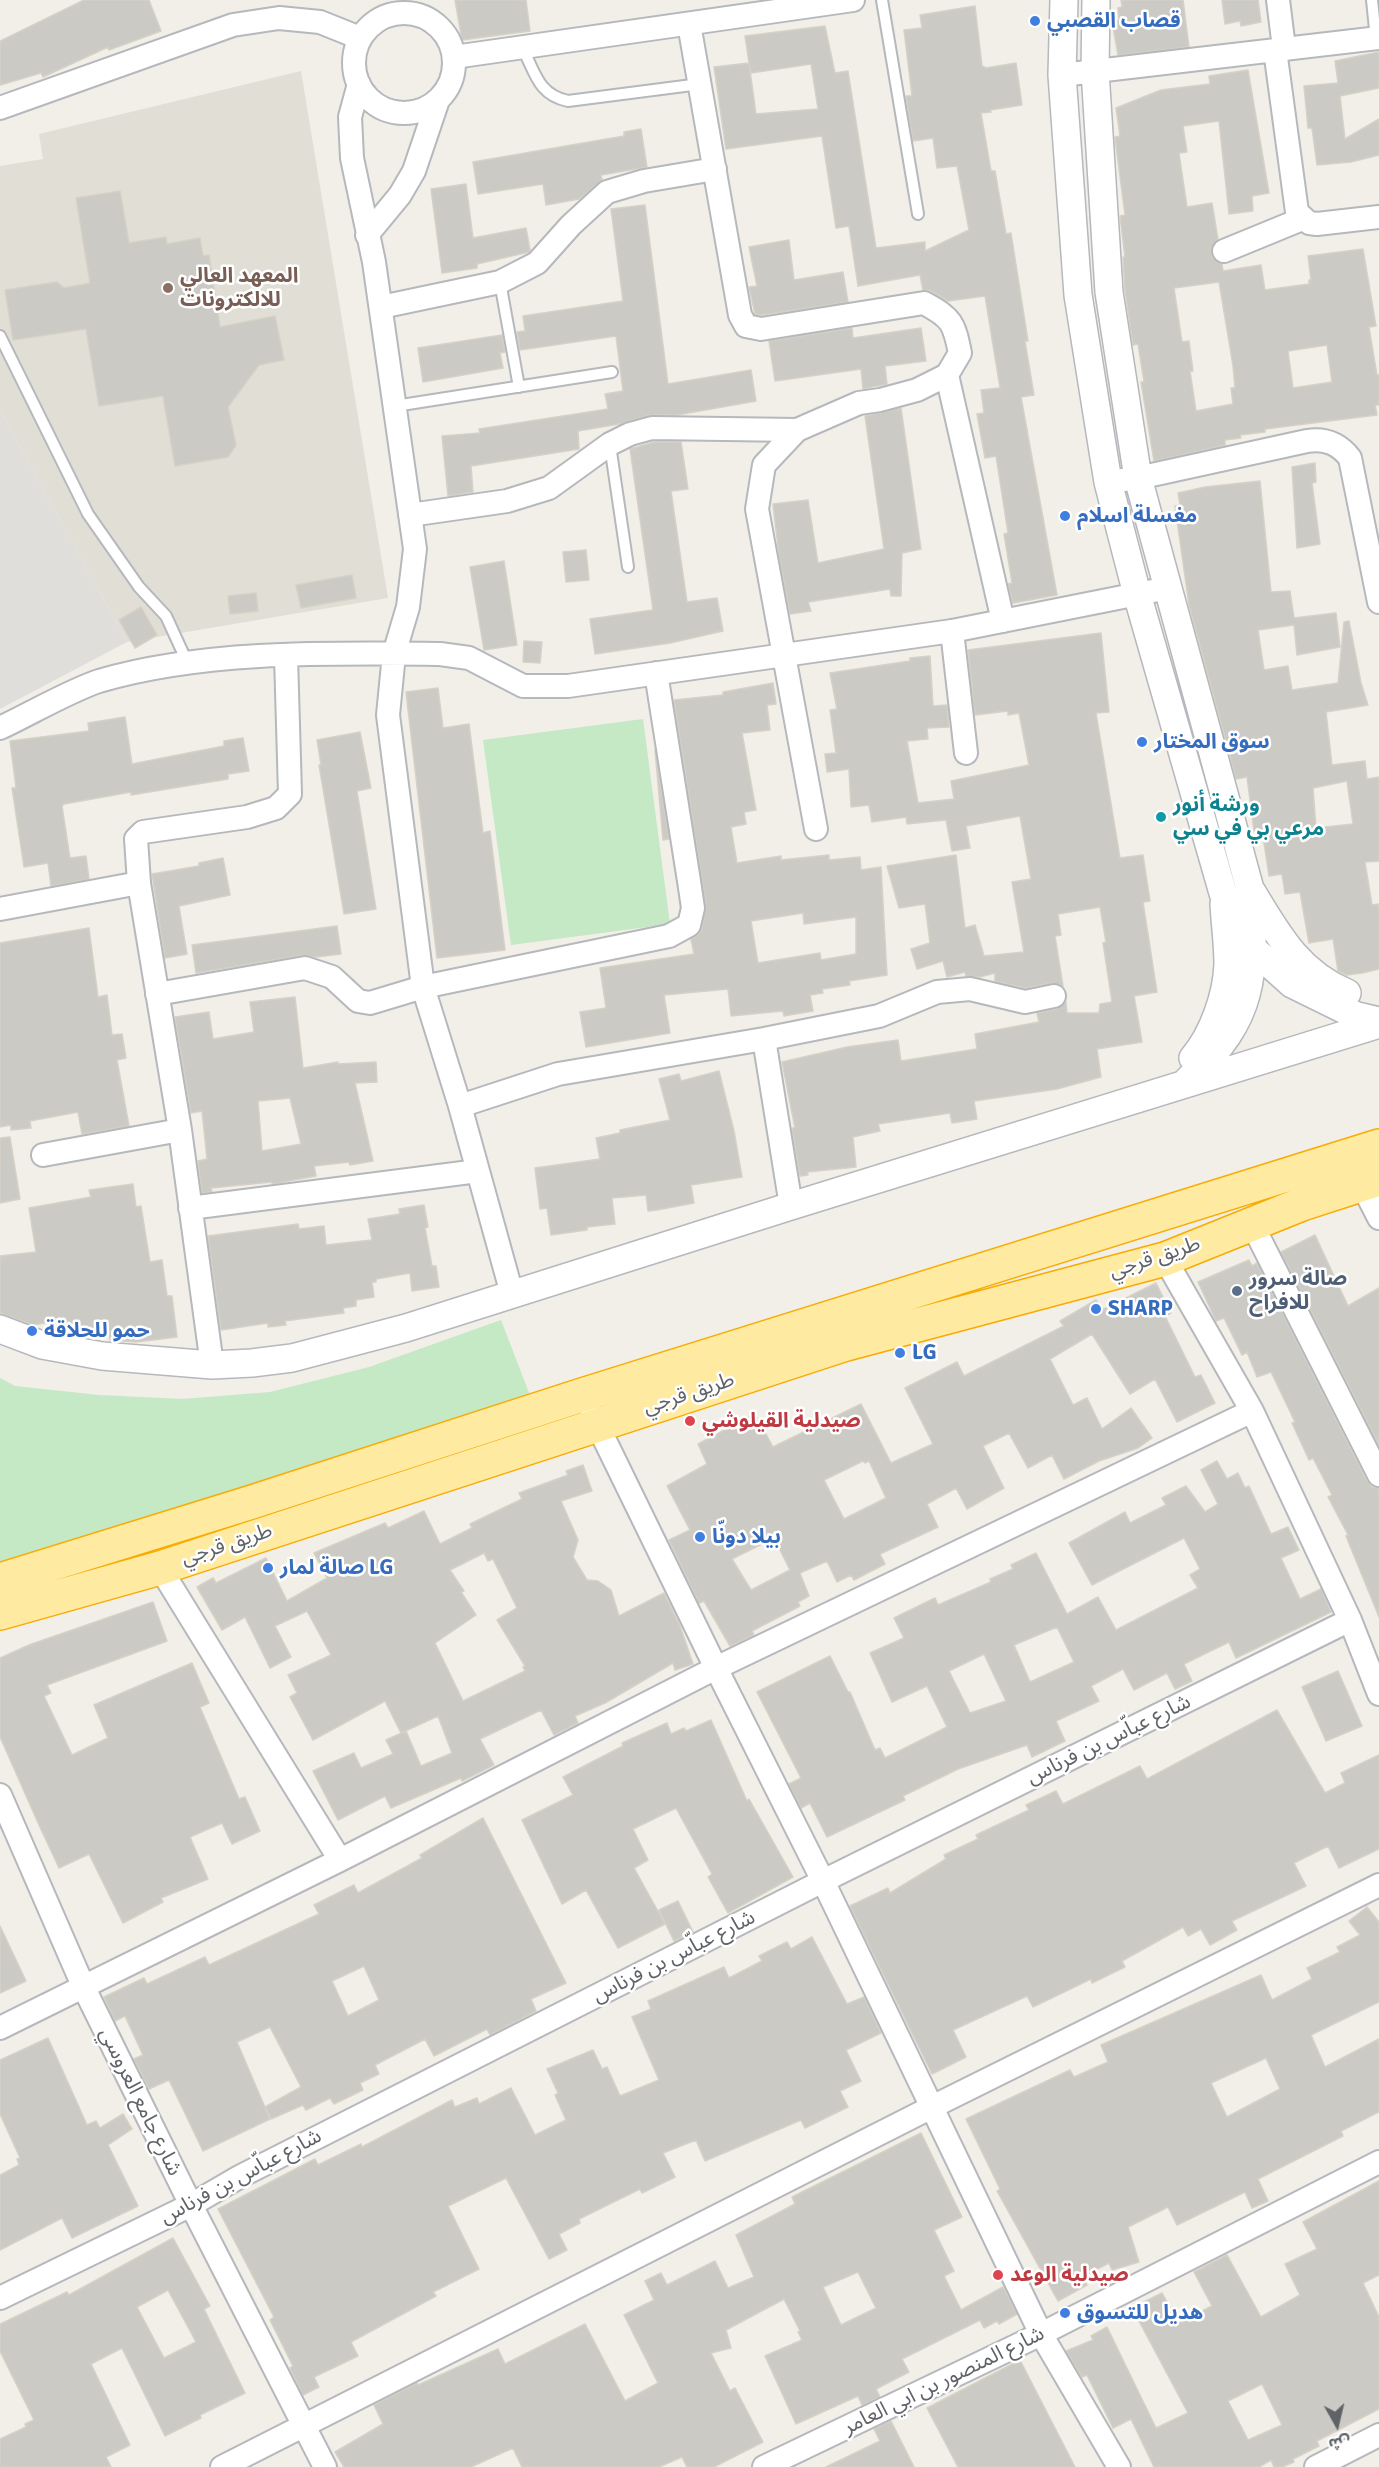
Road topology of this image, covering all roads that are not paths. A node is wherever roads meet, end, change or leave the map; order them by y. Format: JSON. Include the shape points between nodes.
{"nodes":[{"id":1,"x":853,"y":0,"type":"edge"},
{"id":2,"x":882,"y":0,"type":"edge"},
{"id":3,"x":1064,"y":0,"type":"edge"},
{"id":4,"x":1096,"y":0,"type":"edge"},
{"id":5,"x":1278,"y":0,"type":"edge"},
{"id":6,"x":1372,"y":0,"type":"edge"},
{"id":7,"x":414,"y":7,"type":"edge"},
{"id":8,"x":689,"y":24,"type":"junction"},
{"id":9,"x":360,"y":38,"type":"junction"},
{"id":10,"x":1378,"y":39,"type":"edge"},
{"id":11,"x":522,"y":47,"type":"junction"},
{"id":12,"x":1279,"y":49,"type":"junction"},
{"id":13,"x":454,"y":57,"type":"junction"},
{"id":14,"x":1095,"y":71,"type":"junction"},
{"id":15,"x":1062,"y":75,"type":"junction"},
{"id":16,"x":358,"y":84,"type":"junction"},
{"id":17,"x":699,"y":84,"type":"junction"},
{"id":18,"x":438,"y":100,"type":"junction"},
{"id":19,"x":0,"y":108,"type":"edge"},
{"id":20,"x":715,"y":169,"type":"junction"},
{"id":21,"x":918,"y":214,"type":"dead end"},
{"id":22,"x":1379,"y":217,"type":"edge"},
{"id":23,"x":1302,"y":219,"type":"junction"},
{"id":24,"x":367,"y":235,"type":"junction"},
{"id":25,"x":1224,"y":251,"type":"dead end"},
{"id":26,"x":500,"y":282,"type":"junction"},
{"id":27,"x":381,"y":308,"type":"junction"},
{"id":28,"x":0,"y":336,"type":"edge"},
{"id":29,"x":612,"y":372,"type":"dead end"},
{"id":30,"x":947,"y":375,"type":"junction"},
{"id":31,"x":519,"y":387,"type":"junction"},
{"id":32,"x":394,"y":405,"type":"junction"},
{"id":33,"x":797,"y":430,"type":"junction"},
{"id":34,"x":610,"y":444,"type":"junction"},
{"id":35,"x":1138,"y":478,"type":"junction"},
{"id":36,"x":1108,"y":482,"type":"junction"},
{"id":37,"x":410,"y":515,"type":"junction"},
{"id":38,"x":628,"y":567,"type":"dead end"},
{"id":39,"x":1376,"y":572,"type":"edge"},
{"id":40,"x":1168,"y":588,"type":"junction"},
{"id":41,"x":1137,"y":594,"type":"junction"},
{"id":42,"x":1379,"y":602,"type":"edge"},
{"id":43,"x":1003,"y":621,"type":"junction"},
{"id":44,"x":952,"y":631,"type":"junction"},
{"id":45,"x":394,"y":654,"type":"junction"},
{"id":46,"x":784,"y":655,"type":"junction"},
{"id":47,"x":286,"y":656,"type":"junction"},
{"id":48,"x":189,"y":664,"type":"junction"},
{"id":49,"x":656,"y":673,"type":"junction"},
{"id":50,"x":0,"y":728,"type":"edge"},
{"id":51,"x":966,"y":753,"type":"dead end"},
{"id":52,"x":816,"y":829,"type":"dead end"},
{"id":53,"x":139,"y":884,"type":"junction"},
{"id":54,"x":1250,"y":888,"type":"junction"},
{"id":55,"x":1223,"y":893,"type":"junction"},
{"id":56,"x":0,"y":909,"type":"edge"},
{"id":57,"x":1253,"y":949,"type":"junction"},
{"id":58,"x":423,"y":987,"type":"junction"},
{"id":59,"x":157,"y":994,"type":"junction"},
{"id":60,"x":1054,"y":996,"type":"dead end"},
{"id":61,"x":1379,"y":1004,"type":"edge"},
{"id":62,"x":1379,"y":1023,"type":"edge"},
{"id":63,"x":764,"y":1040,"type":"junction"},
{"id":64,"x":1177,"y":1086,"type":"junction"},
{"id":65,"x":460,"y":1106,"type":"junction"},
{"id":66,"x":180,"y":1130,"type":"junction"},
{"id":67,"x":1379,"y":1146,"type":"edge"},
{"id":68,"x":43,"y":1155,"type":"dead end"},
{"id":69,"x":478,"y":1171,"type":"junction"},
{"id":70,"x":1371,"y":1182,"type":"edge"},
{"id":71,"x":792,"y":1206,"type":"junction"},
{"id":72,"x":190,"y":1208,"type":"junction"},
{"id":73,"x":1379,"y":1218,"type":"edge"},
{"id":74,"x":1252,"y":1224,"type":"junction"},
{"id":75,"x":1165,"y":1259,"type":"junction"},
{"id":76,"x":512,"y":1294,"type":"junction"},
{"id":77,"x":0,"y":1329,"type":"edge"},
{"id":78,"x":212,"y":1365,"type":"junction"},
{"id":79,"x":582,"y":1395,"type":"junction"},
{"id":80,"x":1252,"y":1411,"type":"junction"},
{"id":81,"x":598,"y":1424,"type":"junction"},
{"id":82,"x":1379,"y":1475,"type":"edge"},
{"id":83,"x":160,"y":1568,"type":"junction"},
{"id":84,"x":0,"y":1580,"type":"edge"},
{"id":85,"x":0,"y":1614,"type":"edge"},
{"id":86,"x":1350,"y":1620,"type":"junction"},
{"id":87,"x":716,"y":1668,"type":"junction"},
{"id":88,"x":1379,"y":1694,"type":"edge"},
{"id":89,"x":0,"y":1795,"type":"edge"},
{"id":90,"x":340,"y":1860,"type":"junction"},
{"id":91,"x":823,"y":1881,"type":"junction"},
{"id":92,"x":1379,"y":1885,"type":"edge"},
{"id":93,"x":84,"y":1988,"type":"junction"},
{"id":94,"x":0,"y":2028,"type":"edge"},
{"id":95,"x":930,"y":2108,"type":"junction"},
{"id":96,"x":1379,"y":2162,"type":"edge"},
{"id":97,"x":191,"y":2205,"type":"junction"},
{"id":98,"x":0,"y":2298,"type":"edge"},
{"id":99,"x":1041,"y":2334,"type":"junction"},
{"id":100,"x":304,"y":2426,"type":"junction"},
{"id":101,"x":1379,"y":2435,"type":"edge"},
{"id":102,"x":222,"y":2467,"type":"edge"},
{"id":103,"x":325,"y":2467,"type":"edge"},
{"id":104,"x":764,"y":2467,"type":"edge"},
{"id":105,"x":1119,"y":2467,"type":"edge"},
{"id":106,"x":1316,"y":2467,"type":"edge"}],
"edges":[{"from":1,"to":8,"type":"street"},
{"from":2,"to":21,"type":"lane"},
{"from":3,"to":15,"type":"street"},
{"from":4,"to":14,"type":"street"},
{"from":5,"to":12,"type":"street"},
{"from":6,"to":10,"type":"lane"},
{"from":7,"to":9,"type":"street","via":[[383,17]]},
{"from":7,"to":13,"type":"street","via":[[441,29]]},
{"from":8,"to":11,"type":"street"},
{"from":8,"to":17,"type":"street"},
{"from":9,"to":16,"type":"street","via":[[354,69]]},
{"from":9,"to":19,"type":"street","via":[[320,22],[279,18],[233,25]]},
{"from":10,"to":12,"type":"street"},
{"from":11,"to":13,"type":"street"},
{"from":11,"to":17,"type":"lane","via":[[544,91],[562,100]]},
{"from":12,"to":14,"type":"street"},
{"from":12,"to":23,"type":"street","via":[[1295,203]]},
{"from":13,"to":18,"type":"street","via":[[454,72]]},
{"from":14,"to":15,"type":"street"},
{"from":14,"to":35,"type":"street","via":[[1109,292]]},
{"from":15,"to":36,"type":"street","via":[[1078,295]]},
{"from":16,"to":18,"type":"street","via":[[367,97],[394,112],[410,113]]},
{"from":16,"to":24,"type":"street","via":[[350,137]]},
{"from":17,"to":20,"type":"street"},
{"from":18,"to":24,"type":"street","via":[[414,171]]},
{"from":20,"to":26,"type":"street","via":[[644,181],[607,192],[537,263]]},
{"from":20,"to":30,"type":"street","via":[[740,315],[746,326],[761,329],[924,303],[955,327],[960,353]]},
{"from":22,"to":23,"type":"street","via":[[1317,224]]},
{"from":23,"to":25,"type":"street"},
{"from":24,"to":27,"type":"street"},
{"from":26,"to":27,"type":"street"},
{"from":26,"to":31,"type":"lane"},
{"from":27,"to":32,"type":"street"},
{"from":28,"to":48,"type":"lane","via":[[88,514],[139,587],[166,616]]},
{"from":29,"to":31,"type":"lane"},
{"from":30,"to":33,"type":"street","via":[[917,390],[859,403]]},
{"from":30,"to":43,"type":"street"},
{"from":31,"to":32,"type":"lane"},
{"from":32,"to":37,"type":"street"},
{"from":33,"to":34,"type":"street","via":[[652,428]]},
{"from":33,"to":46,"type":"street","via":[[764,465],[757,509]]},
{"from":34,"to":37,"type":"street","via":[[549,488],[507,501]]},
{"from":34,"to":38,"type":"lane"},
{"from":35,"to":36,"type":"street"},
{"from":35,"to":39,"type":"street","via":[[1307,441],[1335,444],[1350,458]]},
{"from":35,"to":40,"type":"street"},
{"from":36,"to":41,"type":"street"},
{"from":37,"to":45,"type":"street","via":[[415,549],[408,607]]},
{"from":39,"to":42,"type":"street"},
{"from":40,"to":41,"type":"street"},
{"from":40,"to":54,"type":"street"},
{"from":41,"to":43,"type":"street"},
{"from":41,"to":55,"type":"street"},
{"from":43,"to":44,"type":"street"},
{"from":44,"to":46,"type":"street"},
{"from":44,"to":51,"type":"street"},
{"from":45,"to":47,"type":"street"},
{"from":45,"to":49,"type":"street","via":[[469,658],[523,686],[568,686]]},
{"from":45,"to":58,"type":"street","via":[[388,715]]},
{"from":46,"to":49,"type":"street"},
{"from":46,"to":52,"type":"street"},
{"from":47,"to":48,"type":"street"},
{"from":47,"to":53,"type":"street","via":[[290,795],[276,808],[247,817],[143,832],[136,839],[135,848]]},
{"from":48,"to":50,"type":"street","via":[[143,669],[96,682]]},
{"from":49,"to":58,"type":"street","via":[[691,890],[693,908],[689,925],[669,936]]},
{"from":53,"to":56,"type":"street"},
{"from":53,"to":59,"type":"street"},
{"from":54,"to":57,"type":"street"},
{"from":54,"to":61,"type":"street","via":[[1286,947],[1326,984]]},
{"from":55,"to":57,"type":"street"},
{"from":55,"to":64,"type":"street","via":[[1228,966],[1220,1007]]},
{"from":57,"to":62,"type":"street","via":[[1292,984]]},
{"from":57,"to":64,"type":"street","via":[[1248,994],[1230,1033],[1209,1061]]},
{"from":58,"to":59,"type":"street","via":[[363,1003],[332,977],[305,968]]},
{"from":58,"to":65,"type":"street"},
{"from":59,"to":66,"type":"street"},
{"from":60,"to":63,"type":"street","via":[[1025,1002],[970,989],[937,992],[879,1016]]},
{"from":62,"to":64,"type":"street"},
{"from":63,"to":65,"type":"street","via":[[558,1074]]},
{"from":63,"to":71,"type":"street"},
{"from":64,"to":71,"type":"street"},
{"from":65,"to":69,"type":"street"},
{"from":66,"to":68,"type":"street"},
{"from":66,"to":72,"type":"street"},
{"from":67,"to":79,"type":"highway","name":"طريق قرجي"},
{"from":69,"to":72,"type":"street"},
{"from":69,"to":76,"type":"street"},
{"from":70,"to":73,"type":"street"},
{"from":70,"to":74,"type":"highway","name":"طريق قرجي"},
{"from":71,"to":76,"type":"street"},
{"from":72,"to":78,"type":"street"},
{"from":74,"to":75,"type":"highway","name":"طريق قرجي"},
{"from":74,"to":82,"type":"street"},
{"from":75,"to":80,"type":"street"},
{"from":75,"to":81,"type":"highway","name":"طريق قرجي","via":[[846,1344]]},
{"from":76,"to":78,"type":"street","via":[[406,1328],[292,1358]]},
{"from":77,"to":78,"type":"street","via":[[42,1345],[102,1356]]},
{"from":79,"to":81,"type":"street"},
{"from":79,"to":84,"type":"highway","name":"طريق قرجي"},
{"from":80,"to":86,"type":"street"},
{"from":80,"to":87,"type":"street"},
{"from":81,"to":83,"type":"highway","name":"طريق قرجي"},
{"from":81,"to":87,"type":"street"},
{"from":83,"to":85,"type":"highway","name":"طريق قرجي"},
{"from":83,"to":90,"type":"street"},
{"from":86,"to":88,"type":"street"},
{"from":86,"to":91,"type":"street","name":"شارع عباّس بن فرناس"},
{"from":87,"to":90,"type":"street"},
{"from":87,"to":91,"type":"street"},
{"from":89,"to":93,"type":"street","name":"شارع جامع العروسي"},
{"from":90,"to":93,"type":"street"},
{"from":91,"to":95,"type":"street"},
{"from":91,"to":97,"type":"street","name":"شارع عباّس بن فرناس","via":[[241,2175]]},
{"from":92,"to":95,"type":"street"},
{"from":93,"to":94,"type":"street"},
{"from":93,"to":97,"type":"street","name":"شارع جامع العروسي"},
{"from":95,"to":99,"type":"street"},
{"from":95,"to":100,"type":"street"},
{"from":96,"to":99,"type":"street","name":"شارع المنصور بن ابي العامر"},
{"from":97,"to":98,"type":"street","name":"شارع عباّس بن فرناس"},
{"from":97,"to":100,"type":"street","name":"شارع جامع العروسي"},
{"from":99,"to":104,"type":"street","name":"شارع المنصور بن ابي العامر"},
{"from":99,"to":105,"type":"street"},
{"from":100,"to":102,"type":"street"},
{"from":100,"to":103,"type":"street","name":"شارع جامع العروسي"},
{"from":101,"to":106,"type":"street"}]}
